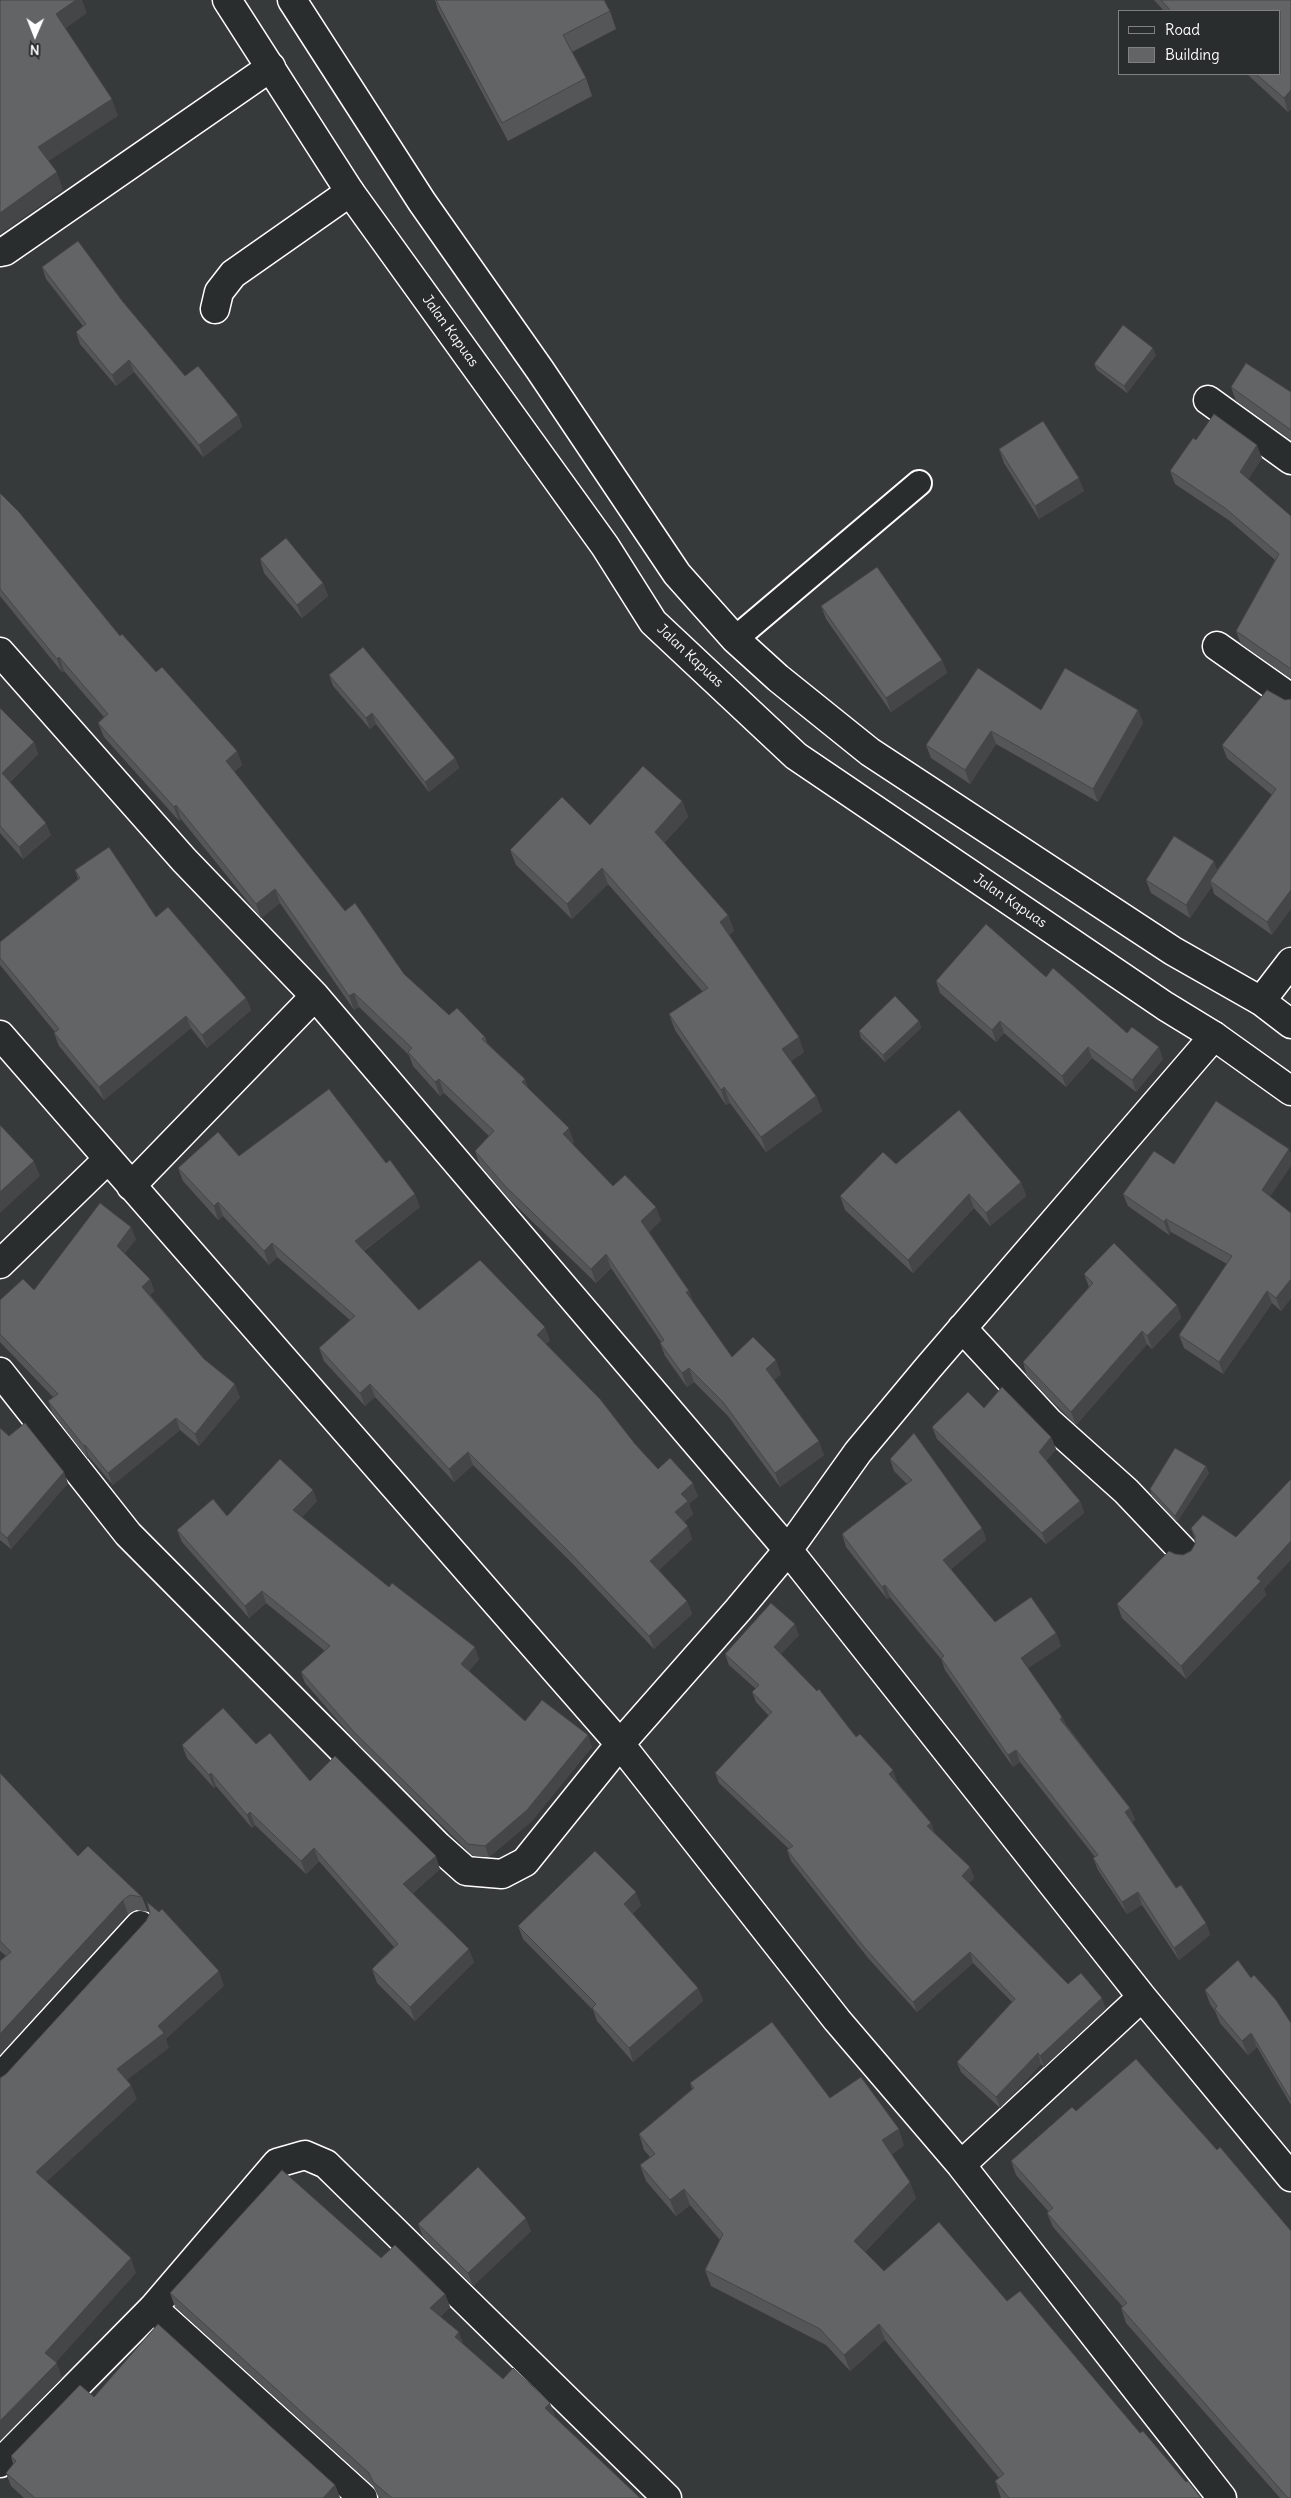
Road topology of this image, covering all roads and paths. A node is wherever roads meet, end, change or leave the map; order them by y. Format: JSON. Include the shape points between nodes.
{"nodes":[{"id":1,"x":227,"y":0,"type":"edge"},
{"id":2,"x":292,"y":0,"type":"edge"},
{"id":3,"x":271,"y":67,"type":"junction"},
{"id":4,"x":350,"y":192,"type":"junction"},
{"id":5,"x":0,"y":252,"type":"edge"},
{"id":6,"x":215,"y":310,"type":"dead end"},
{"id":7,"x":1208,"y":400,"type":"dead end"},
{"id":8,"x":1291,"y":460,"type":"edge"},
{"id":9,"x":920,"y":482,"type":"dead end"},
{"id":10,"x":734,"y":639,"type":"junction"},
{"id":11,"x":1217,"y":646,"type":"dead end"},
{"id":12,"x":0,"y":652,"type":"edge"},
{"id":13,"x":1291,"y":698,"type":"edge"},
{"id":14,"x":1291,"y":962,"type":"edge"},
{"id":15,"x":314,"y":996,"type":"junction"},
{"id":16,"x":1261,"y":1001,"type":"junction"},
{"id":17,"x":1291,"y":1024,"type":"edge"},
{"id":18,"x":0,"y":1035,"type":"edge"},
{"id":19,"x":1214,"y":1036,"type":"junction"},
{"id":20,"x":1291,"y":1091,"type":"edge"},
{"id":21,"x":106,"y":1160,"type":"junction"},
{"id":22,"x":131,"y":1186,"type":"junction"},
{"id":23,"x":0,"y":1264,"type":"edge"},
{"id":24,"x":962,"y":1328,"type":"junction"},
{"id":25,"x":0,"y":1372,"type":"edge"},
{"id":26,"x":788,"y":1550,"type":"junction"},
{"id":27,"x":1185,"y":1553,"type":"edge"},
{"id":28,"x":620,"y":1744,"type":"junction"},
{"id":29,"x":140,"y":1925,"type":"edge"},
{"id":30,"x":1142,"y":1997,"type":"junction"},
{"id":31,"x":0,"y":2078,"type":"edge"},
{"id":32,"x":961,"y":2165,"type":"junction"},
{"id":33,"x":1291,"y":2177,"type":"edge"},
{"id":34,"x":153,"y":2308,"type":"junction"},
{"id":35,"x":0,"y":2463,"type":"edge"},
{"id":36,"x":363,"y":2498,"type":"edge"},
{"id":37,"x":667,"y":2498,"type":"edge"},
{"id":38,"x":1222,"y":2498,"type":"edge"}],
"edges":[{"from":1,"to":3,"type":"street","name":"Jalan Kapuas"},
{"from":2,"to":10,"type":"street","via":[[422,202],[677,574]]},
{"from":3,"to":4,"type":"street","name":"Jalan Kapuas"},
{"from":3,"to":5,"type":"street"},
{"from":4,"to":6,"type":"street","via":[[233,274],[219,292]]},
{"from":4,"to":19,"type":"street","name":"Jalan Kapuas","via":[[605,546],[653,622],[796,756],[1148,995]]},
{"from":7,"to":8,"type":"street"},
{"from":9,"to":10,"type":"lane"},
{"from":10,"to":16,"type":"street","via":[[870,752],[1173,951]]},
{"from":11,"to":13,"type":"street"},
{"from":12,"to":15,"type":"street","via":[[184,860]]},
{"from":14,"to":16,"type":"street"},
{"from":15,"to":22,"type":"street"},
{"from":15,"to":26,"type":"street"},
{"from":16,"to":17,"type":"street"},
{"from":18,"to":21,"type":"street"},
{"from":19,"to":20,"type":"street","name":"Jalan Kapuas"},
{"from":19,"to":24,"type":"street"},
{"from":21,"to":22,"type":"street"},
{"from":21,"to":23,"type":"street"},
{"from":22,"to":28,"type":"street"},
{"from":24,"to":26,"type":"street","via":[[858,1452]]},
{"from":24,"to":27,"type":"street","via":[[1049,1422],[1126,1491]]},
{"from":25,"to":28,"type":"street","via":[[128,1534],[466,1871],[502,1874],[525,1862]]},
{"from":26,"to":28,"type":"street"},
{"from":26,"to":30,"type":"street"},
{"from":28,"to":32,"type":"street","via":[[836,2020]]},
{"from":29,"to":31,"type":"street"},
{"from":30,"to":32,"type":"street"},
{"from":30,"to":33,"type":"street"},
{"from":32,"to":38,"type":"street"},
{"from":34,"to":35,"type":"street"},
{"from":34,"to":36,"type":"street"},
{"from":34,"to":37,"type":"street","via":[[277,2163],[305,2155],[326,2164]]}]}
